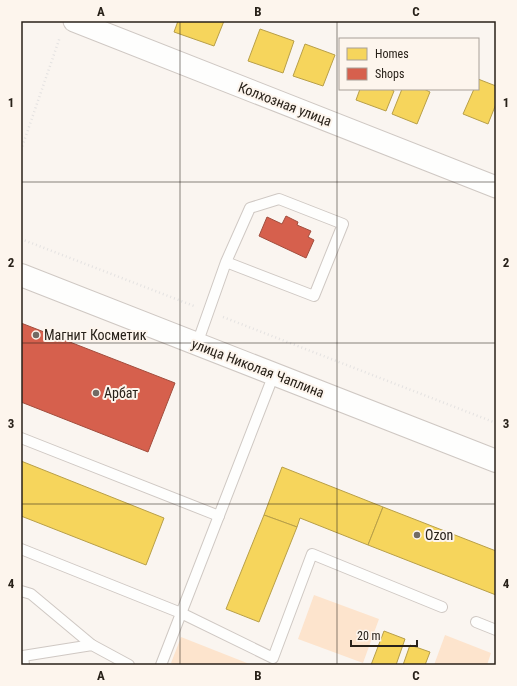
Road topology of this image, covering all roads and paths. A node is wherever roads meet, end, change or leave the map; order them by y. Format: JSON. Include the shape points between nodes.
{"nodes":[{"id":1,"x":74,"y":21,"type":"edge"},
{"id":2,"x":60,"y":36,"type":"dead end"},
{"id":3,"x":21,"y":150,"type":"edge"},
{"id":4,"x":496,"y":187,"type":"edge"},
{"id":5,"x":21,"y":238,"type":"edge"},
{"id":6,"x":226,"y":262,"type":"junction"},
{"id":7,"x":21,"y":275,"type":"edge"},
{"id":8,"x":208,"y":312,"type":"junction"},
{"id":9,"x":197,"y":344,"type":"junction"},
{"id":10,"x":274,"y":374,"type":"junction"},
{"id":11,"x":496,"y":423,"type":"edge"},
{"id":12,"x":21,"y":438,"type":"edge"},
{"id":13,"x":496,"y":461,"type":"edge"},
{"id":14,"x":219,"y":516,"type":"junction"},
{"id":15,"x":21,"y":549,"type":"edge"},
{"id":16,"x":21,"y":591,"type":"edge"},
{"id":17,"x":442,"y":607,"type":"dead end"},
{"id":18,"x":181,"y":613,"type":"junction"},
{"id":19,"x":476,"y":622,"type":"dead end"},
{"id":20,"x":496,"y":630,"type":"edge"},
{"id":21,"x":92,"y":645,"type":"junction"},
{"id":22,"x":24,"y":665,"type":"edge"},
{"id":23,"x":129,"y":665,"type":"edge"},
{"id":24,"x":161,"y":665,"type":"edge"}],
"edges":[{"from":1,"to":4,"type":"street","name":"Колхозная улица"},
{"from":2,"to":3,"type":"path"},
{"from":5,"to":8,"type":"path"},
{"from":6,"to":6,"type":"lane","via":[[250,208],[279,199],[343,224],[314,296]]},
{"from":6,"to":8,"type":"lane"},
{"from":7,"to":9,"type":"street","name":"улица Николая Чаплина"},
{"from":8,"to":9,"type":"lane"},
{"from":8,"to":11,"type":"path"},
{"from":9,"to":10,"type":"street","name":"улица Николая Чаплина"},
{"from":10,"to":13,"type":"street","name":"улица Николая Чаплина"},
{"from":10,"to":14,"type":"lane"},
{"from":12,"to":14,"type":"lane"},
{"from":14,"to":18,"type":"lane"},
{"from":15,"to":18,"type":"lane"},
{"from":16,"to":21,"type":"lane","via":[[31,594]]},
{"from":17,"to":18,"type":"lane","via":[[312,554],[273,658]]},
{"from":18,"to":24,"type":"lane"},
{"from":19,"to":20,"type":"lane"},
{"from":21,"to":22,"type":"lane","via":[[23,656]]},
{"from":21,"to":23,"type":"lane"}]}
